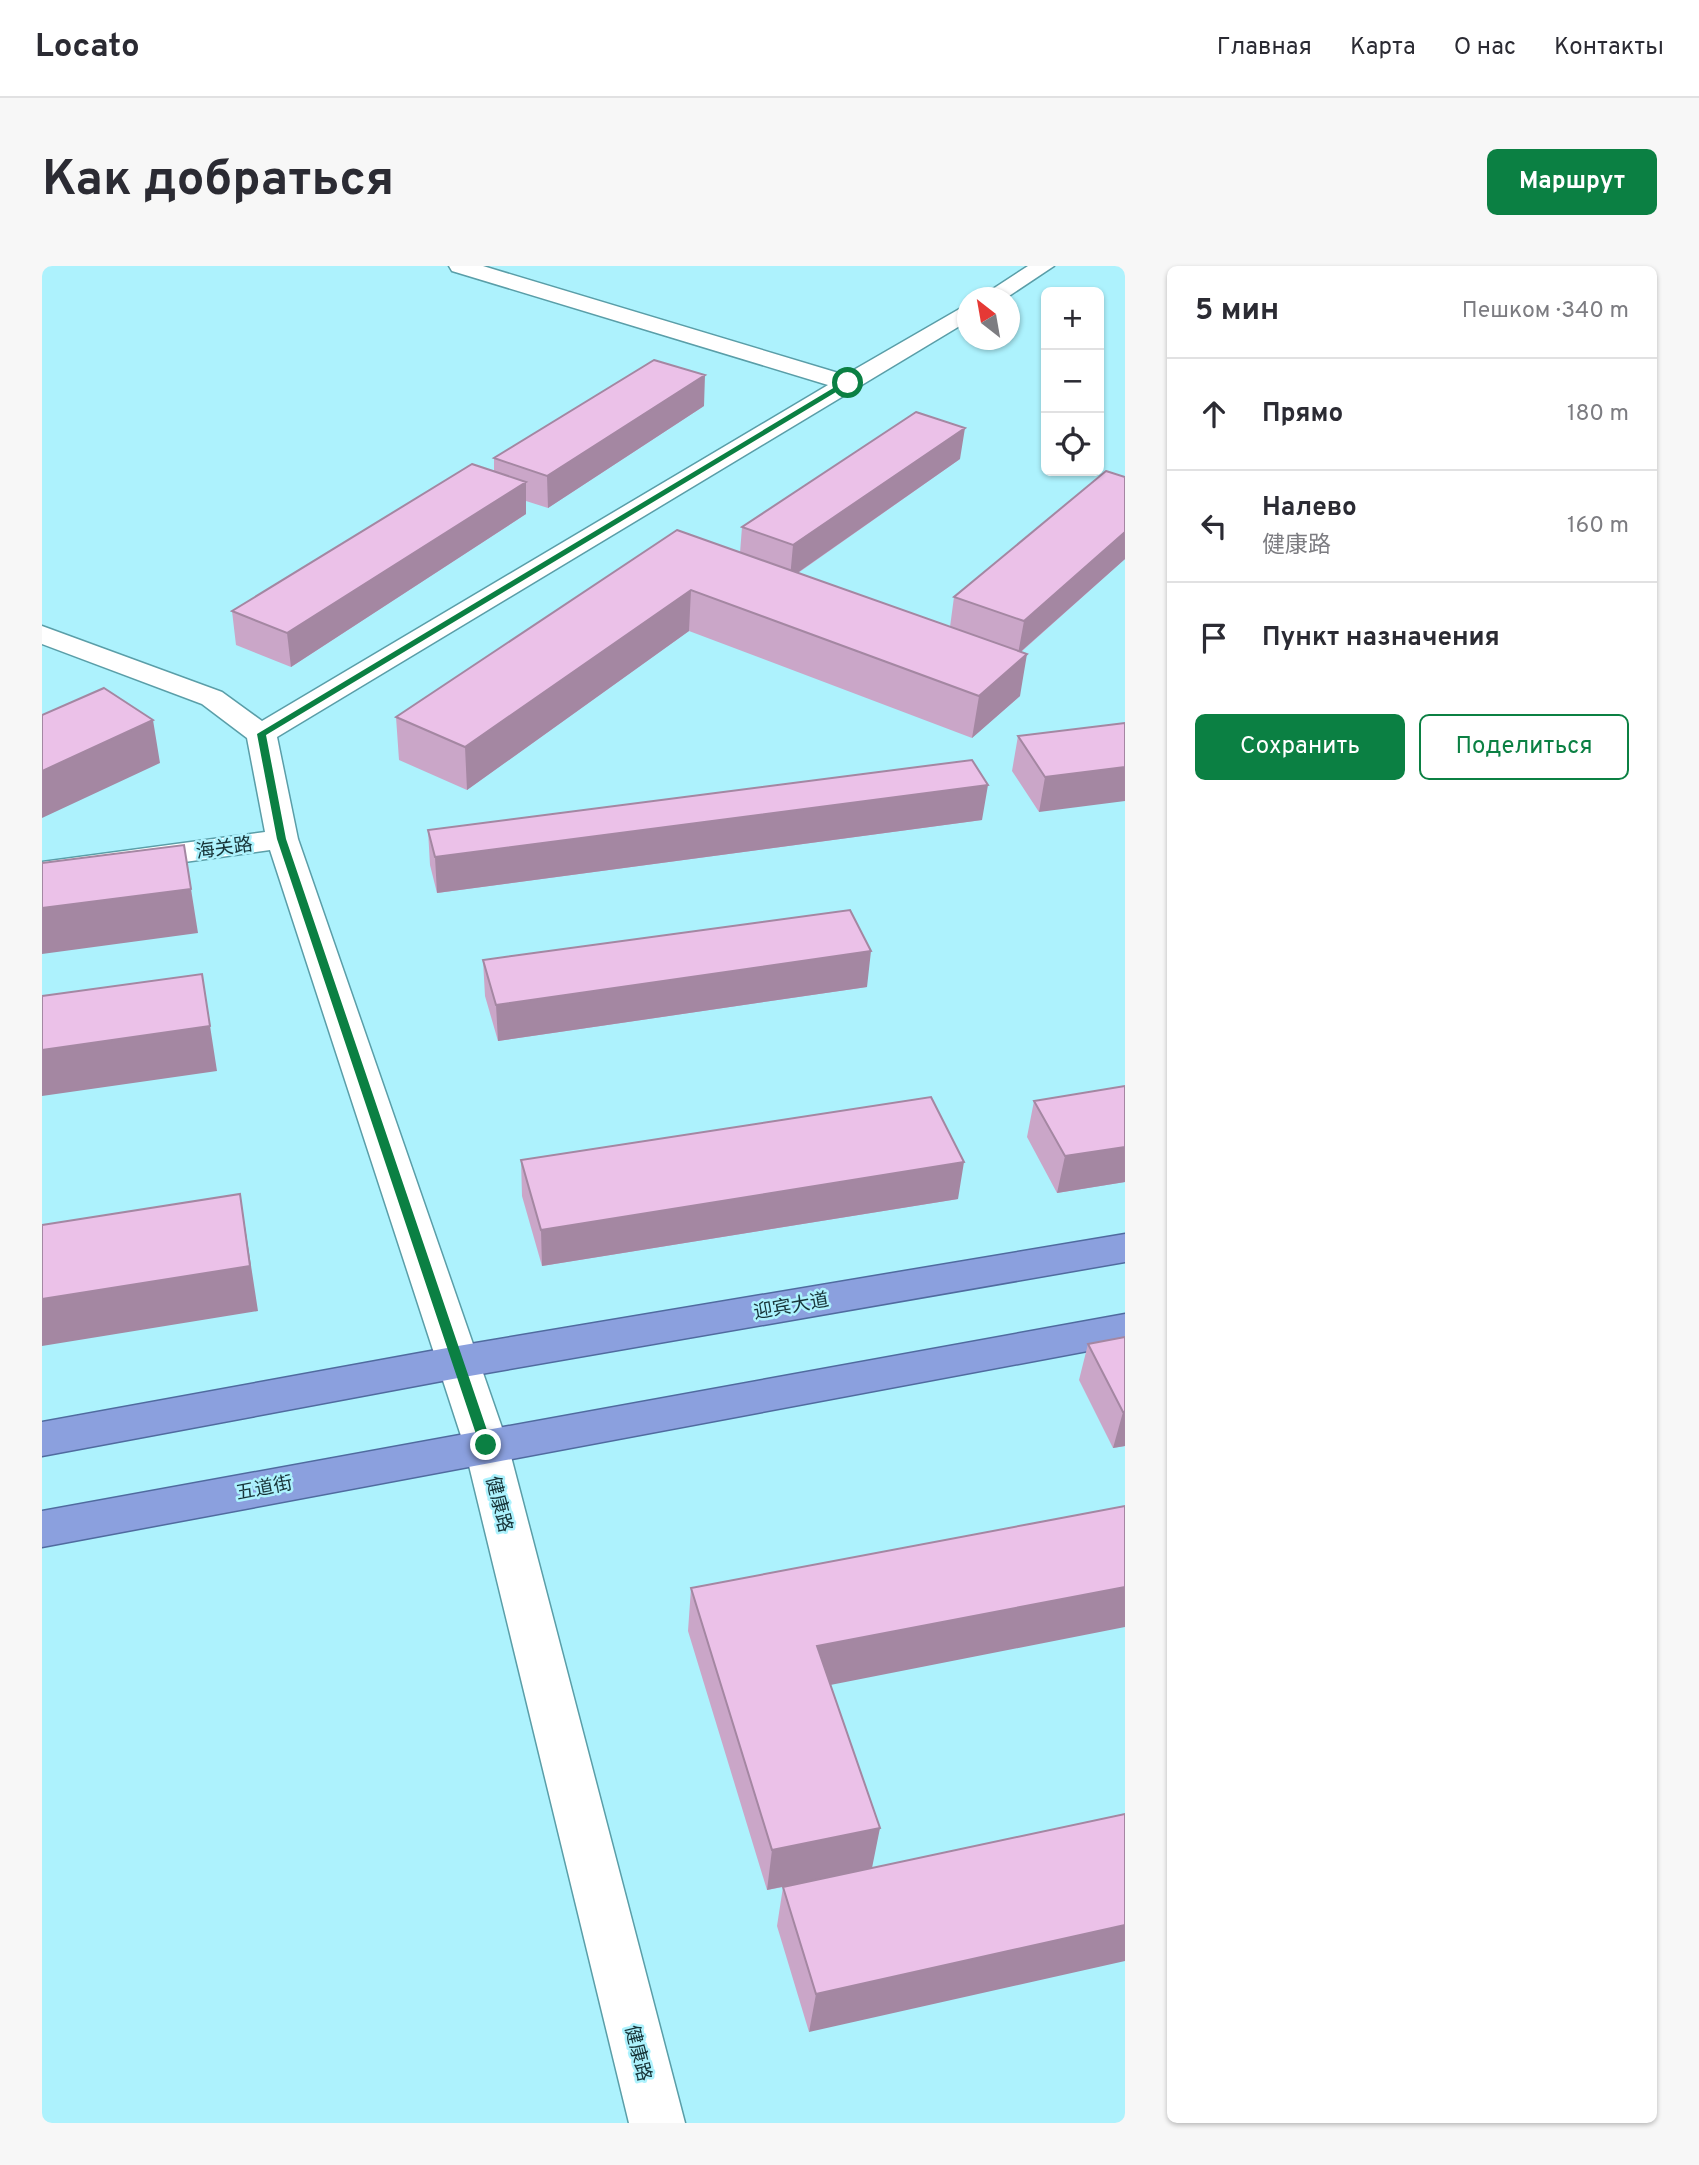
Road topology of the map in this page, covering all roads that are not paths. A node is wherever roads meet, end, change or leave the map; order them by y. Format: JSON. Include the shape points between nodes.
{"nodes":[{"id":1,"x":460,"y":266,"type":"edge"},
{"id":2,"x":1043,"y":266,"type":"edge"},
{"id":3,"x":1008,"y":287,"type":"edge"},
{"id":4,"x":957,"y":318,"type":"edge"},
{"id":5,"x":848,"y":383,"type":"junction"},
{"id":6,"x":42,"y":634,"type":"edge"},
{"id":7,"x":261,"y":734,"type":"junction"},
{"id":8,"x":282,"y":839,"type":"junction"},
{"id":9,"x":42,"y":872,"type":"edge"},
{"id":10,"x":1125,"y":1248,"type":"edge"},
{"id":11,"x":1125,"y":1329,"type":"edge"},
{"id":12,"x":458,"y":1362,"type":"junction"},
{"id":13,"x":42,"y":1439,"type":"edge"},
{"id":14,"x":486,"y":1445,"type":"junction"},
{"id":15,"x":42,"y":1529,"type":"edge"},
{"id":16,"x":657,"y":2123,"type":"edge"}],
"edges":[{"from":1,"to":5,"type":"street"},
{"from":2,"to":3,"type":"street"},
{"from":4,"to":5,"type":"street"},
{"from":5,"to":7,"type":"street"},
{"from":6,"to":7,"type":"street","via":[[212,698]]},
{"from":7,"to":8,"type":"street","name":"健康路"},
{"from":8,"to":9,"type":"street","name":"海关路"},
{"from":8,"to":12,"type":"street","name":"健康路"},
{"from":10,"to":12,"type":"highway","name":"迎宾大道"},
{"from":11,"to":14,"type":"highway"},
{"from":12,"to":13,"type":"highway"},
{"from":12,"to":14,"type":"street","name":"健康路"},
{"from":14,"to":15,"type":"highway","name":"五道街"},
{"from":14,"to":16,"type":"street","name":"健康路"}]}
